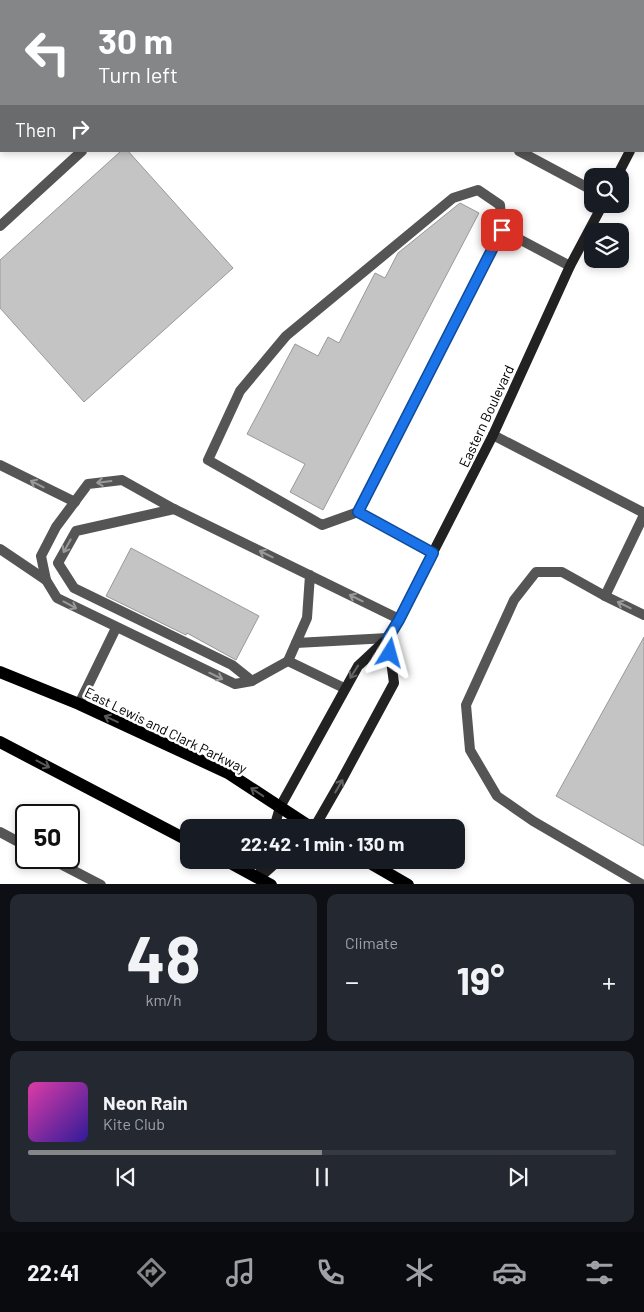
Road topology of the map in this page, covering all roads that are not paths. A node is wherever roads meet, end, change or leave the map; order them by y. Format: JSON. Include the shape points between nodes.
{"nodes":[{"id":1,"x":81,"y":152,"type":"edge"},
{"id":2,"x":521,"y":152,"type":"edge"},
{"id":3,"x":543,"y":152,"type":"edge"},
{"id":4,"x":629,"y":152,"type":"edge"},
{"id":5,"x":538,"y":161,"type":"junction"},
{"id":6,"x":621,"y":168,"type":"edge"},
{"id":7,"x":584,"y":186,"type":"edge"},
{"id":8,"x":598,"y":213,"type":"edge"},
{"id":9,"x":0,"y":226,"type":"edge"},
{"id":10,"x":502,"y":230,"type":"junction"},
{"id":11,"x":570,"y":266,"type":"junction"},
{"id":12,"x":493,"y":435,"type":"junction"},
{"id":13,"x":0,"y":465,"type":"edge"},
{"id":14,"x":75,"y":502,"type":"junction"},
{"id":15,"x":174,"y":509,"type":"junction"},
{"id":16,"x":358,"y":512,"type":"junction"},
{"id":17,"x":644,"y":514,"type":"edge"},
{"id":18,"x":0,"y":549,"type":"edge"},
{"id":19,"x":433,"y":553,"type":"junction"},
{"id":20,"x":310,"y":576,"type":"junction"},
{"id":21,"x":46,"y":580,"type":"junction"},
{"id":22,"x":605,"y":596,"type":"junction"},
{"id":23,"x":644,"y":615,"type":"edge"},
{"id":24,"x":399,"y":620,"type":"junction"},
{"id":25,"x":116,"y":628,"type":"junction"},
{"id":26,"x":388,"y":638,"type":"junction"},
{"id":27,"x":296,"y":644,"type":"junction"},
{"id":28,"x":288,"y":661,"type":"junction"},
{"id":29,"x":0,"y":672,"type":"edge"},
{"id":30,"x":252,"y":681,"type":"junction"},
{"id":31,"x":344,"y":688,"type":"junction"},
{"id":32,"x":79,"y":704,"type":"junction"},
{"id":33,"x":0,"y":742,"type":"edge"},
{"id":34,"x":280,"y":806,"type":"junction"},
{"id":35,"x":276,"y":819,"type":"edge"},
{"id":36,"x":300,"y":819,"type":"edge"},
{"id":37,"x":319,"y":819,"type":"edge"},
{"id":38,"x":0,"y":832,"type":"edge"},
{"id":39,"x":180,"y":836,"type":"edge"},
{"id":40,"x":15,"y":840,"type":"edge"},
{"id":41,"x":71,"y":869,"type":"edge"},
{"id":42,"x":239,"y":869,"type":"edge"},
{"id":43,"x":261,"y":869,"type":"edge"},
{"id":44,"x":270,"y":869,"type":"edge"},
{"id":45,"x":381,"y":869,"type":"edge"},
{"id":46,"x":257,"y":881,"type":"edge"},
{"id":47,"x":101,"y":884,"type":"edge"},
{"id":48,"x":270,"y":884,"type":"edge"},
{"id":49,"x":408,"y":884,"type":"edge"},
{"id":50,"x":643,"y":884,"type":"edge"}],
"edges":[{"from":1,"to":9,"type":"street"},
{"from":2,"to":5,"type":"street"},
{"from":3,"to":5,"type":"street"},
{"from":4,"to":6,"type":"main road"},
{"from":5,"to":7,"type":"street"},
{"from":8,"to":11,"type":"main road","name":"Eastern Boulevard"},
{"from":10,"to":11,"type":"street"},
{"from":10,"to":16,"type":"street"},
{"from":10,"to":16,"type":"street","via":[[500,205],[478,190],[453,198],[286,336],[240,390],[208,460],[322,525]]},
{"from":11,"to":12,"type":"main road","name":"Eastern Boulevard"},
{"from":12,"to":17,"type":"street"},
{"from":12,"to":19,"type":"main road","name":"Eastern Boulevard"},
{"from":14,"to":13,"type":"street","one_way":true},
{"from":15,"to":14,"type":"street","one_way":true,"via":[[122,480],[88,484]]},
{"from":14,"to":21,"type":"street","via":[[56,527],[41,556]]},
{"from":20,"to":15,"type":"street","one_way":true},
{"from":15,"to":30,"type":"street","one_way":true,"via":[[76,531],[58,563],[74,588],[232,665]]},
{"from":16,"to":19,"type":"street"},
{"from":17,"to":22,"type":"street"},
{"from":18,"to":21,"type":"street"},
{"from":19,"to":24,"type":"main road","name":"Eastern Boulevard"},
{"from":24,"to":20,"type":"street","one_way":true},
{"from":20,"to":27,"type":"street","via":[[307,618]]},
{"from":21,"to":25,"type":"street","one_way":true,"via":[[57,598]]},
{"from":23,"to":22,"type":"street","one_way":true},
{"from":22,"to":50,"type":"street","via":[[562,572],[536,572],[514,600],[466,704],[470,750],[497,796],[533,821]]},
{"from":24,"to":26,"type":"main road","name":"Eastern Boulevard"},
{"from":25,"to":30,"type":"street","one_way":true,"via":[[235,684]]},
{"from":25,"to":32,"type":"street"},
{"from":26,"to":27,"type":"street"},
{"from":26,"to":31,"type":"main road","name":"Eastern Boulevard","one_way":true,"via":[[358,666]]},
{"from":37,"to":26,"type":"main road","one_way":true,"via":[[394,683]]},
{"from":27,"to":28,"type":"street"},
{"from":28,"to":30,"type":"street"},
{"from":28,"to":31,"type":"street"},
{"from":29,"to":32,"type":"main road","name":"East Lewis and Clark Parkway"},
{"from":31,"to":34,"type":"main road","name":"Eastern Boulevard"},
{"from":34,"to":32,"type":"main road","name":"East Lewis and Clark Parkway","one_way":true,"via":[[228,773]]},
{"from":33,"to":39,"type":"main road","one_way":true},
{"from":34,"to":35,"type":"main road","name":"Eastern Boulevard"},
{"from":34,"to":36,"type":"main road","name":"East Lewis and Clark Parkway"},
{"from":38,"to":40,"type":"street"},
{"from":41,"to":47,"type":"street"},
{"from":42,"to":46,"type":"main road"},
{"from":43,"to":46,"type":"main road"},
{"from":44,"to":46,"type":"main road"},
{"from":45,"to":49,"type":"main road"},
{"from":46,"to":48,"type":"main road"}]}
